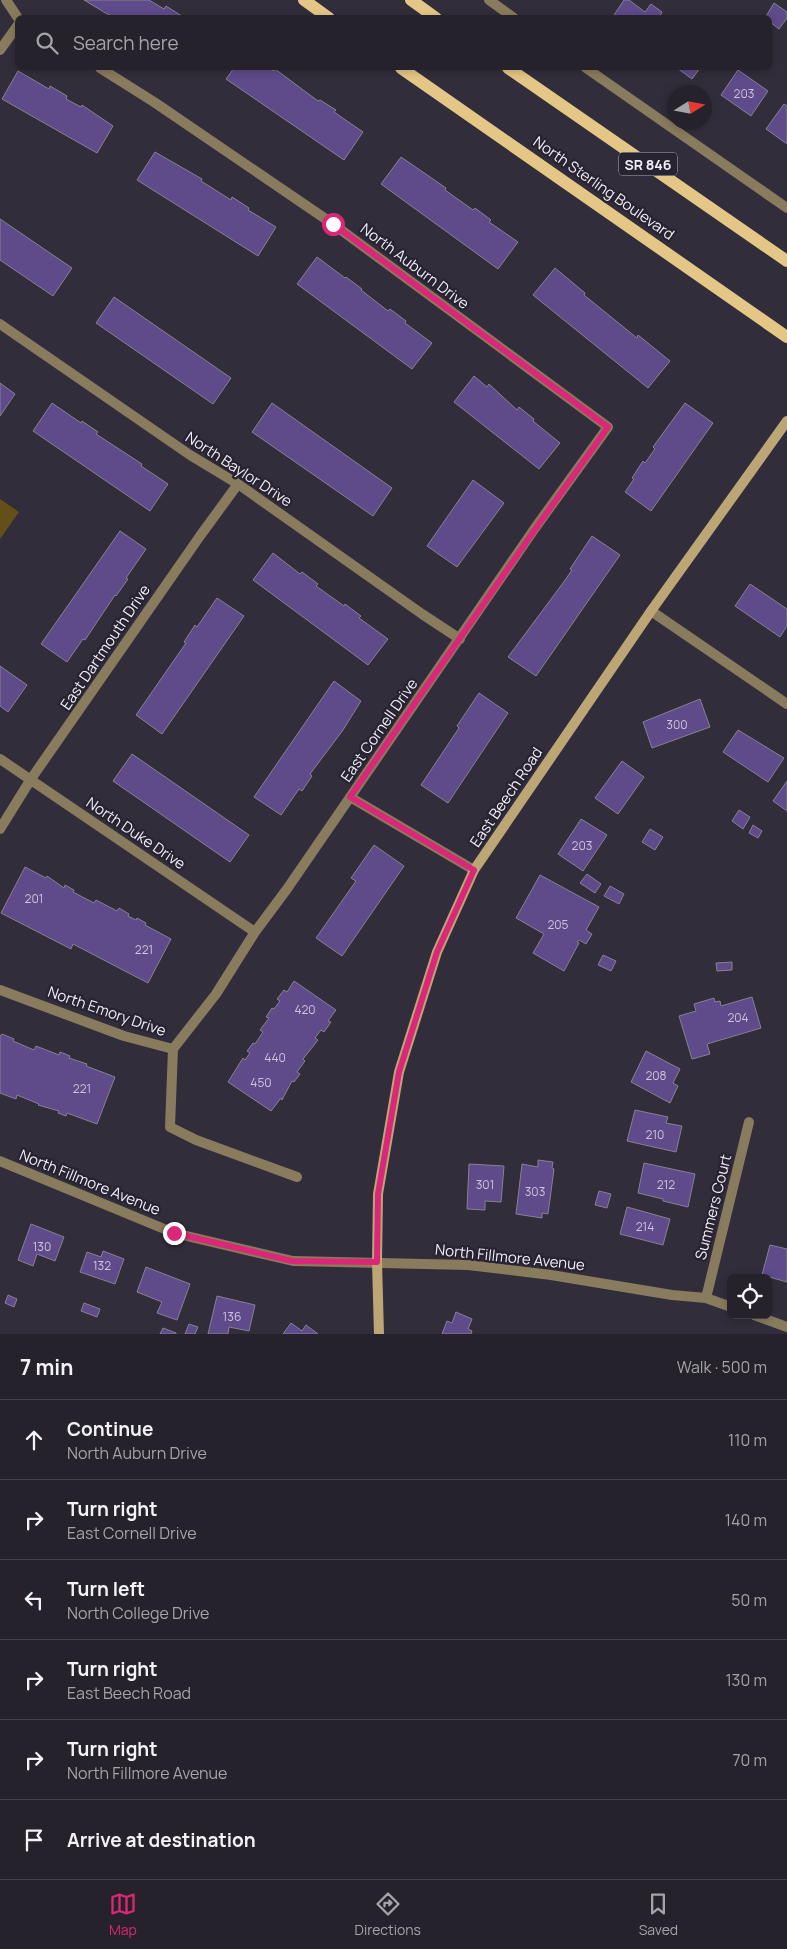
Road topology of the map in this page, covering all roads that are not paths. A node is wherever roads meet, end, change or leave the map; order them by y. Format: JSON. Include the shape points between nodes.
{"nodes":[{"id":1,"x":6,"y":0,"type":"edge"},
{"id":2,"x":304,"y":0,"type":"edge"},
{"id":3,"x":411,"y":0,"type":"edge"},
{"id":4,"x":489,"y":0,"type":"edge"},
{"id":5,"x":16,"y":15,"type":"edge"},
{"id":6,"x":325,"y":15,"type":"edge"},
{"id":7,"x":432,"y":15,"type":"edge"},
{"id":8,"x":510,"y":15,"type":"edge"},
{"id":9,"x":15,"y":29,"type":"edge"},
{"id":10,"x":0,"y":50,"type":"edge"},
{"id":11,"x":103,"y":70,"type":"edge"},
{"id":12,"x":404,"y":70,"type":"edge"},
{"id":13,"x":511,"y":70,"type":"edge"},
{"id":14,"x":589,"y":70,"type":"edge"},
{"id":15,"x":787,"y":208,"type":"edge"},
{"id":16,"x":787,"y":261,"type":"edge"},
{"id":17,"x":0,"y":324,"type":"edge"},
{"id":18,"x":787,"y":337,"type":"edge"},
{"id":19,"x":787,"y":422,"type":"edge"},
{"id":20,"x":608,"y":427,"type":"joint"},
{"id":21,"x":238,"y":484,"type":"junction"},
{"id":22,"x":651,"y":610,"type":"junction"},
{"id":23,"x":460,"y":639,"type":"junction"},
{"id":24,"x":787,"y":704,"type":"edge"},
{"id":25,"x":0,"y":759,"type":"edge"},
{"id":26,"x":30,"y":780,"type":"junction"},
{"id":27,"x":350,"y":797,"type":"junction"},
{"id":28,"x":0,"y":829,"type":"edge"},
{"id":29,"x":474,"y":870,"type":"junction"},
{"id":30,"x":255,"y":932,"type":"junction"},
{"id":31,"x":0,"y":990,"type":"edge"},
{"id":32,"x":173,"y":1049,"type":"junction"},
{"id":33,"x":749,"y":1122,"type":"dead end"},
{"id":34,"x":0,"y":1161,"type":"edge"},
{"id":35,"x":296,"y":1177,"type":"dead end"},
{"id":36,"x":377,"y":1262,"type":"junction"},
{"id":37,"x":706,"y":1298,"type":"junction"},
{"id":38,"x":727,"y":1306,"type":"edge"},
{"id":39,"x":765,"y":1319,"type":"edge"},
{"id":40,"x":787,"y":1327,"type":"edge"},
{"id":41,"x":380,"y":1334,"type":"edge"}],
"edges":[{"from":1,"to":5,"type":"street"},
{"from":2,"to":6,"type":"main road"},
{"from":3,"to":7,"type":"main road"},
{"from":4,"to":8,"type":"street"},
{"from":9,"to":10,"type":"street"},
{"from":11,"to":20,"type":"street","name":"North Auburn Drive","via":[[333,224]]},
{"from":12,"to":18,"type":"main road","name":"North Sterling Boulevard"},
{"from":13,"to":16,"type":"main road","number":"SR 846"},
{"from":14,"to":15,"type":"street"},
{"from":17,"to":21,"type":"street","name":"North Baylor Drive","via":[[190,455]]},
{"from":19,"to":22,"type":"street","name":"East Beech Road"},
{"from":20,"to":23,"type":"street","name":"East Cornell Drive"},
{"from":21,"to":23,"type":"street","name":"North Baylor Drive"},
{"from":21,"to":26,"type":"street","name":"East Dartmouth Drive"},
{"from":22,"to":24,"type":"street"},
{"from":22,"to":29,"type":"street","name":"East Beech Road"},
{"from":23,"to":27,"type":"street","name":"East Cornell Drive"},
{"from":25,"to":26,"type":"street","name":"North Duke Drive"},
{"from":26,"to":28,"type":"street","name":"East Dartmouth Drive"},
{"from":26,"to":30,"type":"street","name":"North Duke Drive"},
{"from":27,"to":29,"type":"street"},
{"from":27,"to":30,"type":"street","name":"East Cornell Drive"},
{"from":29,"to":36,"type":"street","name":"East Beech Road","via":[[437,952],[399,1072],[378,1194]]},
{"from":30,"to":32,"type":"street","name":"East Cornell Drive","via":[[216,994]]},
{"from":31,"to":32,"type":"street","name":"North Emory Drive","via":[[124,1036]]},
{"from":32,"to":35,"type":"street","name":"North Emory Drive","via":[[170,1127]]},
{"from":33,"to":37,"type":"street","name":"Summers Court"},
{"from":34,"to":36,"type":"street","name":"North Fillmore Avenue","via":[[174,1233],[292,1261]]},
{"from":36,"to":37,"type":"street","name":"North Fillmore Avenue","via":[[468,1265],[552,1274]]},
{"from":36,"to":41,"type":"street","name":"East Beech Road"},
{"from":37,"to":38,"type":"street","name":"North Fillmore Avenue"},
{"from":39,"to":40,"type":"street"}]}
